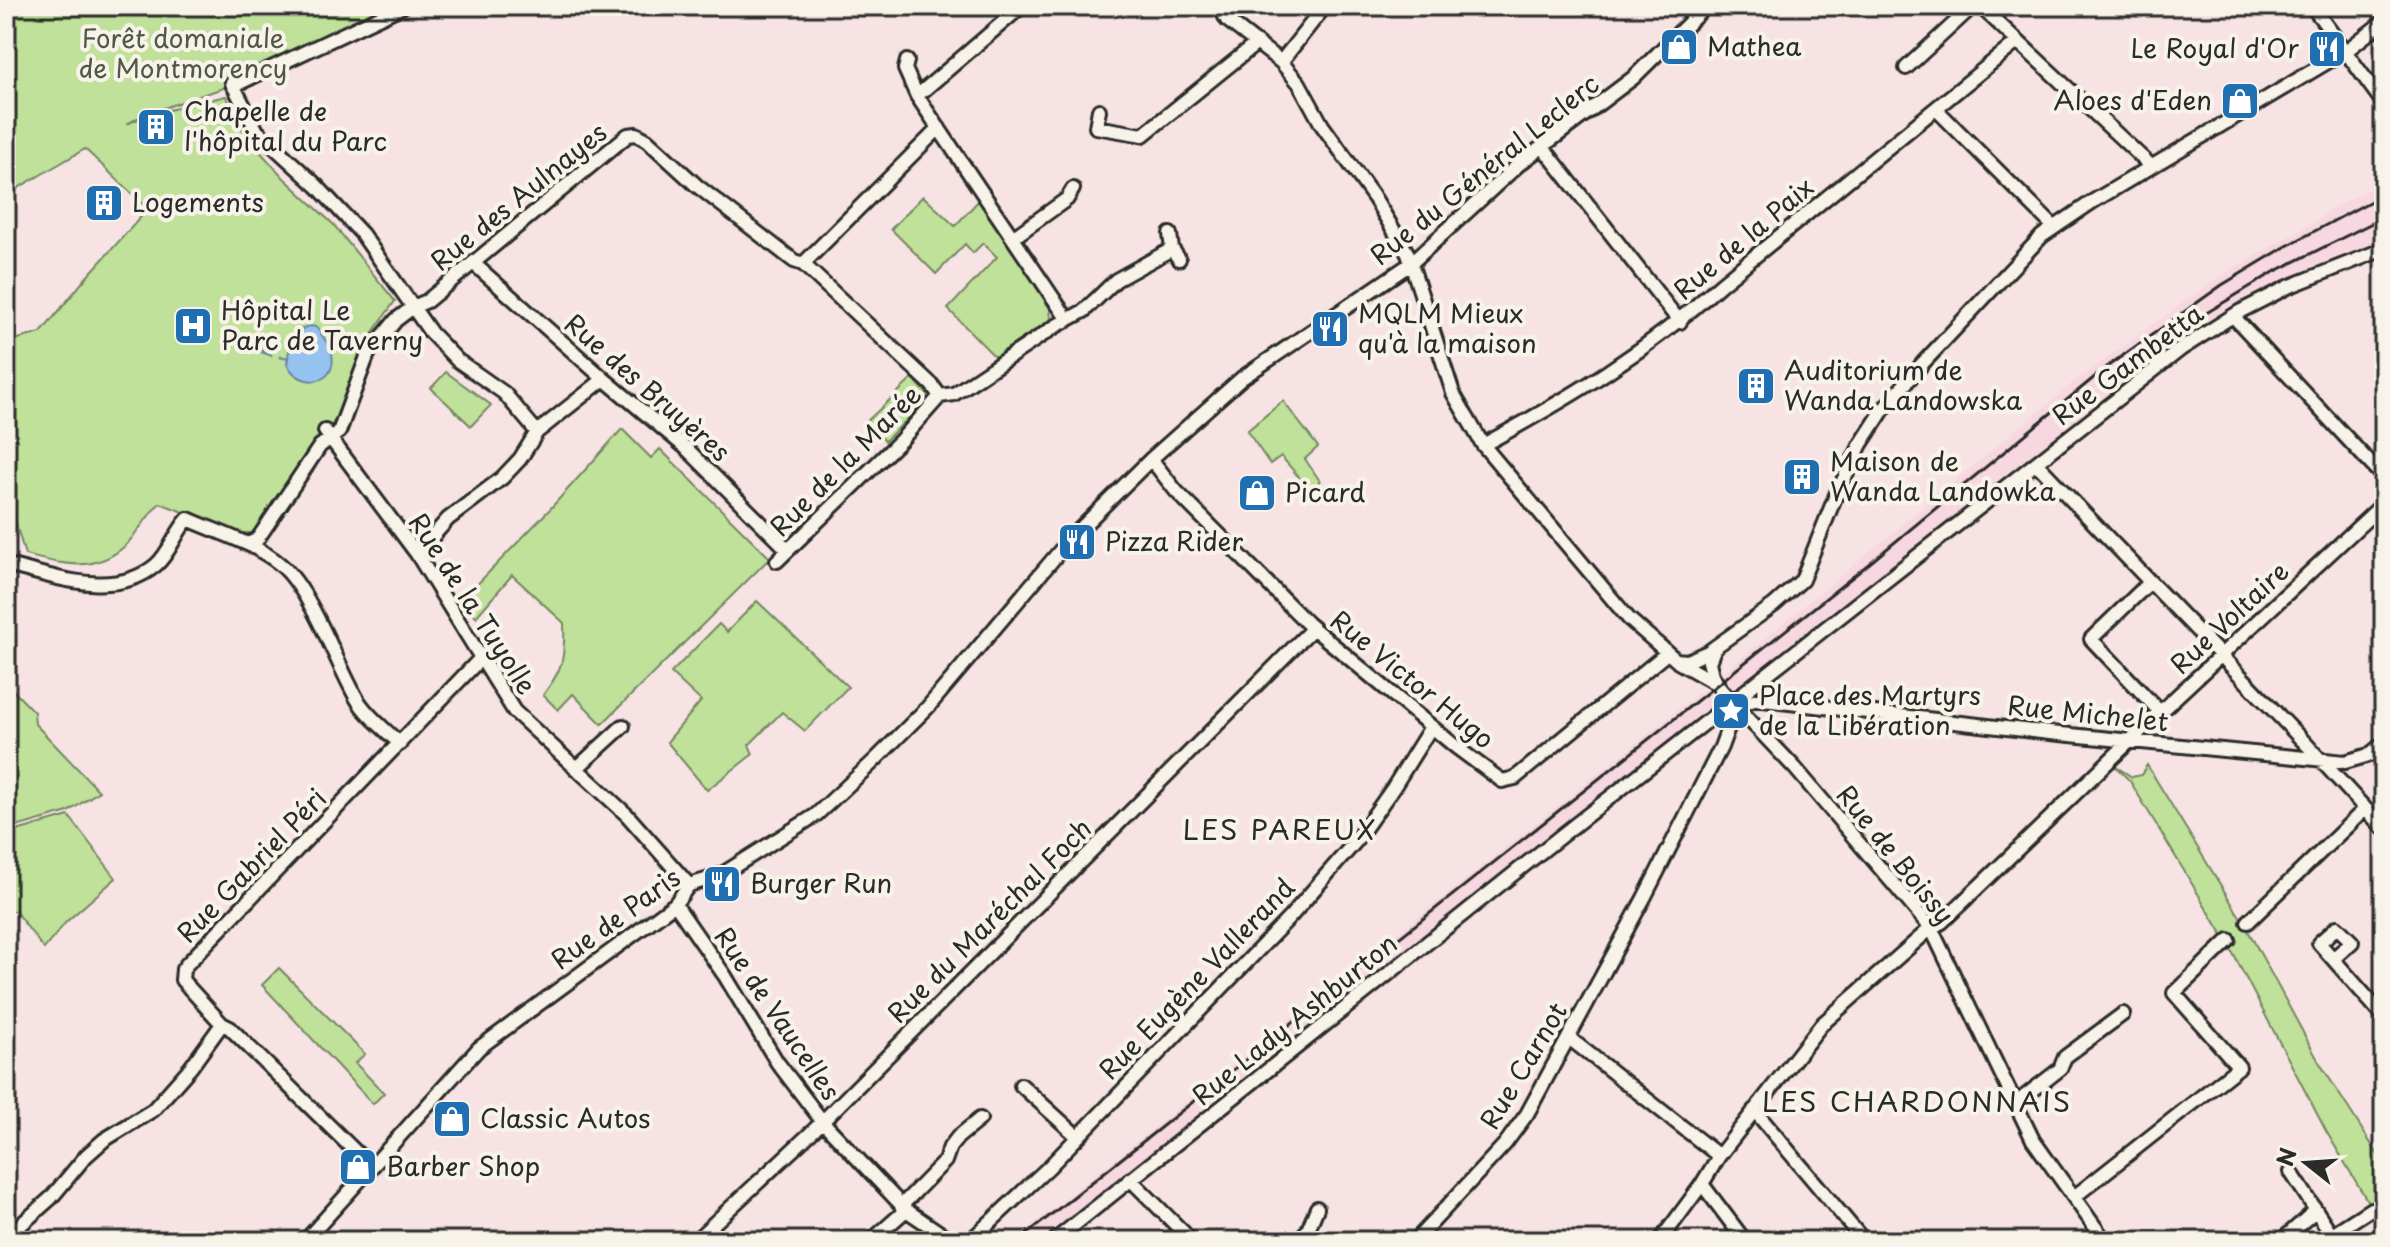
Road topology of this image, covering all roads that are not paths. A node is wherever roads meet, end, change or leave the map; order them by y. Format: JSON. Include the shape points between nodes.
{"nodes":[{"id":1,"x":403,"y":6,"type":"edge"},
{"id":2,"x":1022,"y":6,"type":"edge"},
{"id":3,"x":1219,"y":6,"type":"edge"},
{"id":4,"x":1325,"y":6,"type":"edge"},
{"id":5,"x":1706,"y":6,"type":"edge"},
{"id":6,"x":1973,"y":6,"type":"edge"},
{"id":7,"x":1980,"y":6,"type":"edge"},
{"id":8,"x":2312,"y":6,"type":"edge"},
{"id":9,"x":2384,"y":21,"type":"edge"},
{"id":10,"x":2017,"y":42,"type":"junction"},
{"id":11,"x":1257,"y":43,"type":"junction"},
{"id":12,"x":2346,"y":51,"type":"junction"},
{"id":13,"x":907,"y":61,"type":"dead end"},
{"id":14,"x":1281,"y":62,"type":"junction"},
{"id":15,"x":1906,"y":68,"type":"dead end"},
{"id":16,"x":917,"y":96,"type":"junction"},
{"id":17,"x":2384,"y":104,"type":"edge"},
{"id":18,"x":1936,"y":109,"type":"junction"},
{"id":19,"x":1099,"y":110,"type":"dead end"},
{"id":20,"x":939,"y":128,"type":"junction"},
{"id":21,"x":1542,"y":146,"type":"junction"},
{"id":22,"x":2151,"y":166,"type":"junction"},
{"id":23,"x":1073,"y":189,"type":"dead end"},
{"id":24,"x":2053,"y":226,"type":"junction"},
{"id":25,"x":1170,"y":234,"type":"dead end"},
{"id":26,"x":1014,"y":237,"type":"junction"},
{"id":27,"x":2384,"y":249,"type":"edge"},
{"id":28,"x":473,"y":263,"type":"junction"},
{"id":29,"x":803,"y":264,"type":"junction"},
{"id":30,"x":1409,"y":265,"type":"junction"},
{"id":31,"x":413,"y":307,"type":"junction"},
{"id":32,"x":2233,"y":316,"type":"junction"},
{"id":33,"x":1068,"y":320,"type":"junction"},
{"id":34,"x":1680,"y":322,"type":"junction"},
{"id":35,"x":604,"y":379,"type":"junction"},
{"id":36,"x":940,"y":396,"type":"junction"},
{"id":37,"x":537,"y":432,"type":"junction"},
{"id":38,"x":328,"y":434,"type":"junction"},
{"id":39,"x":1167,"y":444,"type":"joint"},
{"id":40,"x":1483,"y":445,"type":"junction"},
{"id":41,"x":1151,"y":459,"type":"junction"},
{"id":42,"x":2036,"y":463,"type":"junction"},
{"id":43,"x":2384,"y":478,"type":"edge"},
{"id":44,"x":2384,"y":503,"type":"edge"},
{"id":45,"x":249,"y":543,"type":"junction"},
{"id":46,"x":788,"y":550,"type":"junction"},
{"id":47,"x":417,"y":554,"type":"junction"},
{"id":48,"x":777,"y":561,"type":"dead end"},
{"id":49,"x":6,"y":567,"type":"edge"},
{"id":50,"x":2150,"y":582,"type":"junction"},
{"id":51,"x":1313,"y":628,"type":"junction"},
{"id":52,"x":1715,"y":647,"type":"junction"},
{"id":53,"x":2222,"y":656,"type":"junction"},
{"id":54,"x":1672,"y":657,"type":"junction"},
{"id":55,"x":480,"y":659,"type":"junction"},
{"id":56,"x":1717,"y":684,"type":"junction"},
{"id":57,"x":1734,"y":704,"type":"junction"},
{"id":58,"x":2160,"y":712,"type":"junction"},
{"id":59,"x":1710,"y":719,"type":"junction"},
{"id":60,"x":623,"y":726,"type":"dead end"},
{"id":61,"x":1431,"y":727,"type":"junction"},
{"id":62,"x":1726,"y":736,"type":"junction"},
{"id":63,"x":2131,"y":741,"type":"junction"},
{"id":64,"x":2384,"y":743,"type":"edge"},
{"id":65,"x":400,"y":744,"type":"junction"},
{"id":66,"x":2321,"y":759,"type":"junction"},
{"id":67,"x":576,"y":769,"type":"junction"},
{"id":68,"x":2365,"y":809,"type":"junction"},
{"id":69,"x":2384,"y":829,"type":"edge"},
{"id":70,"x":689,"y":885,"type":"junction"},
{"id":71,"x":675,"y":904,"type":"junction"},
{"id":72,"x":2248,"y":922,"type":"dead end"},
{"id":73,"x":1931,"y":928,"type":"junction"},
{"id":74,"x":2229,"y":940,"type":"dead end"},
{"id":75,"x":2333,"y":959,"type":"dead end"},
{"id":76,"x":2123,"y":1014,"type":"dead end"},
{"id":77,"x":2384,"y":1017,"type":"edge"},
{"id":78,"x":222,"y":1024,"type":"junction"},
{"id":79,"x":1569,"y":1038,"type":"junction"},
{"id":80,"x":1021,"y":1085,"type":"dead end"},
{"id":81,"x":2015,"y":1104,"type":"junction"},
{"id":82,"x":1755,"y":1108,"type":"junction"},
{"id":83,"x":980,"y":1119,"type":"dead end"},
{"id":84,"x":822,"y":1121,"type":"junction"},
{"id":85,"x":1078,"y":1137,"type":"junction"},
{"id":86,"x":1719,"y":1156,"type":"junction"},
{"id":87,"x":370,"y":1166,"type":"junction"},
{"id":88,"x":2291,"y":1172,"type":"dead end"},
{"id":89,"x":1130,"y":1179,"type":"junction"},
{"id":90,"x":1702,"y":1184,"type":"junction"},
{"id":91,"x":2074,"y":1197,"type":"junction"},
{"id":92,"x":904,"y":1208,"type":"junction"},
{"id":93,"x":1317,"y":1208,"type":"dead end"},
{"id":94,"x":2371,"y":1209,"type":"dead end"},
{"id":95,"x":2316,"y":1210,"type":"junction"},
{"id":96,"x":6,"y":1238,"type":"edge"},
{"id":97,"x":2334,"y":1238,"type":"edge"},
{"id":98,"x":305,"y":1241,"type":"edge"},
{"id":99,"x":695,"y":1241,"type":"edge"},
{"id":100,"x":871,"y":1241,"type":"edge"},
{"id":101,"x":952,"y":1241,"type":"edge"},
{"id":102,"x":970,"y":1241,"type":"edge"},
{"id":103,"x":1054,"y":1241,"type":"edge"},
{"id":104,"x":1192,"y":1241,"type":"edge"},
{"id":105,"x":1297,"y":1241,"type":"edge"},
{"id":106,"x":1415,"y":1241,"type":"edge"},
{"id":107,"x":1660,"y":1241,"type":"edge"},
{"id":108,"x":1745,"y":1241,"type":"edge"},
{"id":109,"x":1864,"y":1241,"type":"edge"},
{"id":110,"x":2105,"y":1241,"type":"edge"},
{"id":111,"x":2281,"y":1241,"type":"edge"}],
"edges":[{"from":1,"to":31,"type":"street","via":[[232,84],[257,131],[362,234]]},
{"from":2,"to":16,"type":"street"},
{"from":3,"to":11,"type":"street","name":"Rue de Boissy","via":[[1227,20]]},
{"from":4,"to":14,"type":"street"},
{"from":5,"to":21,"type":"street","name":"Rue du Général Leclerc","via":[[1633,78]]},
{"from":6,"to":15,"type":"street"},
{"from":7,"to":10,"type":"street"},
{"from":8,"to":12,"type":"street"},
{"from":9,"to":12,"type":"street"},
{"from":10,"to":18,"type":"street","name":"Rue de la Paix"},
{"from":10,"to":22,"type":"street"},
{"from":11,"to":14,"type":"street","name":"Rue de Boissy"},
{"from":11,"to":19,"type":"street","via":[[1143,135],[1096,127]]},
{"from":12,"to":17,"type":"street"},
{"from":12,"to":22,"type":"street"},
{"from":13,"to":16,"type":"street","via":[[905,69]]},
{"from":14,"to":30,"type":"street","name":"Rue de Boissy","via":[[1375,199],[1408,254]]},
{"from":16,"to":20,"type":"street"},
{"from":18,"to":24,"type":"street"},
{"from":18,"to":34,"type":"street","name":"Rue de la Paix"},
{"from":20,"to":26,"type":"street"},
{"from":20,"to":29,"type":"street"},
{"from":21,"to":30,"type":"street","name":"Rue du Général Leclerc"},
{"from":21,"to":34,"type":"street"},
{"from":22,"to":24,"type":"street"},
{"from":23,"to":26,"type":"street"},
{"from":24,"to":52,"type":"street","via":[[1883,410],[1836,495],[1802,580]]},
{"from":25,"to":33,"type":"street","name":"Rue de la Marée","via":[[1176,254],[1116,280]]},
{"from":26,"to":33,"type":"street"},
{"from":27,"to":32,"type":"street","name":"Rue Gambetta","via":[[2288,287]]},
{"from":28,"to":29,"type":"street","name":"Rue des Aulnayes","via":[[621,139],[636,134]]},
{"from":28,"to":31,"type":"street","name":"Rue des Aulnayes"},
{"from":28,"to":35,"type":"street","name":"Rue des Bruyères"},
{"from":29,"to":36,"type":"street"},
{"from":30,"to":39,"type":"street","name":"Rue du Général Leclerc","via":[[1242,378]]},
{"from":30,"to":40,"type":"street","name":"Rue de Boissy","via":[[1453,393]]},
{"from":31,"to":37,"type":"street","via":[[457,360],[504,393]]},
{"from":31,"to":38,"type":"street","name":"Rue des Aulnayes","via":[[368,354],[339,432]]},
{"from":32,"to":42,"type":"street","name":"Rue Gambetta","via":[[2181,349]]},
{"from":32,"to":43,"type":"street"},
{"from":33,"to":36,"type":"street","name":"Rue de la Marée","via":[[954,394]]},
{"from":34,"to":40,"type":"street","name":"Rue de la Paix","via":[[1605,375]]},
{"from":35,"to":37,"type":"street"},
{"from":35,"to":46,"type":"street","name":"Rue des Bruyères","via":[[685,447]]},
{"from":36,"to":46,"type":"street","name":"Rue de la Marée"},
{"from":37,"to":47,"type":"street","via":[[502,478],[448,519]]},
{"from":38,"to":45,"type":"street","name":"Rue des Aulnayes","via":[[257,540]]},
{"from":38,"to":47,"type":"street","name":"Rue de la Tuyolle"},
{"from":39,"to":41,"type":"street","name":"Rue de Paris"},
{"from":40,"to":54,"type":"street","name":"Rue de Boissy","via":[[1629,619]]},
{"from":41,"to":51,"type":"street","name":"Rue Victor Hugo","via":[[1176,491]]},
{"from":41,"to":70,"type":"street","name":"Rue de Paris","via":[[1071,538],[928,707],[816,815],[719,876]]},
{"from":42,"to":50,"type":"street"},
{"from":42,"to":57,"type":"street","name":"Rue Gambetta"},
{"from":44,"to":53,"type":"street","name":"Rue Voltaire"},
{"from":45,"to":49,"type":"street","via":[[188,519],[158,563],[131,580],[72,581]]},
{"from":45,"to":65,"type":"street","via":[[292,575],[359,703]]},
{"from":46,"to":48,"type":"street","name":"Rue de la Marée"},
{"from":47,"to":55,"type":"street","name":"Rue de la Tuyolle"},
{"from":50,"to":53,"type":"street"},
{"from":50,"to":58,"type":"street","via":[[2091,639]]},
{"from":51,"to":61,"type":"street","name":"Rue Victor Hugo"},
{"from":51,"to":84,"type":"street","name":"Rue du Maréchal Foch"},
{"from":52,"to":54,"type":"street","via":[[1693,660]]},
{"from":52,"to":56,"type":"street","via":[[1709,662]]},
{"from":53,"to":58,"type":"street","name":"Rue Voltaire"},
{"from":53,"to":66,"type":"street"},
{"from":54,"to":56,"type":"street","name":"Rue de Boissy"},
{"from":54,"to":61,"type":"street","name":"Rue Victor Hugo","via":[[1510,781],[1498,778]]},
{"from":55,"to":65,"type":"street","name":"Rue Gabriel Péri"},
{"from":55,"to":67,"type":"street","name":"Rue de la Tuyolle","via":[[514,711]]},
{"from":56,"to":57,"type":"street","name":"Rue de Boissy"},
{"from":57,"to":59,"type":"street"},
{"from":57,"to":62,"type":"street"},
{"from":57,"to":63,"type":"street","name":"Rue Michelet","via":[[1763,700]]},
{"from":57,"to":73,"type":"street","name":"Rue de Boissy"},
{"from":58,"to":63,"type":"street","name":"Rue Voltaire"},
{"from":59,"to":62,"type":"street"},
{"from":59,"to":89,"type":"street","name":"Rue Lady Ashburton"},
{"from":60,"to":67,"type":"street"},
{"from":61,"to":85,"type":"street","name":"Rue Eugène Vallerand","via":[[1355,842],[1306,899]]},
{"from":62,"to":79,"type":"street","name":"Rue Carnot"},
{"from":63,"to":66,"type":"street","name":"Rue Michelet"},
{"from":63,"to":73,"type":"street","name":"Rue Voltaire"},
{"from":64,"to":66,"type":"street","name":"Rue Michelet","via":[[2351,761]]},
{"from":65,"to":78,"type":"street","name":"Rue Gabriel Péri","via":[[183,969],[182,980]]},
{"from":66,"to":68,"type":"street"},
{"from":67,"to":70,"type":"street","name":"Rue de la Tuyolle","via":[[627,815]]},
{"from":68,"to":69,"type":"street"},
{"from":68,"to":72,"type":"street"},
{"from":70,"to":71,"type":"street","name":"Rue de Paris"},
{"from":71,"to":84,"type":"street","name":"Rue de Vaucelles","via":[[777,1062]]},
{"from":71,"to":87,"type":"street","name":"Rue de Paris","via":[[490,1038]]},
{"from":73,"to":81,"type":"street","name":"Rue de Boissy"},
{"from":73,"to":82,"type":"street","name":"Rue Voltaire","via":[[1821,1025]]},
{"from":74,"to":91,"type":"street","via":[[2174,993],[2239,1067]]},
{"from":75,"to":77,"type":"street"},
{"from":76,"to":81,"type":"street","via":[[2065,1057],[2060,1069]]},
{"from":78,"to":87,"type":"street","name":"Rue Gabriel Péri"},
{"from":78,"to":96,"type":"street","via":[[153,1110],[104,1140]]},
{"from":79,"to":86,"type":"street"},
{"from":79,"to":106,"type":"street","name":"Rue Carnot","via":[[1505,1144]]},
{"from":80,"to":85,"type":"street"},
{"from":81,"to":91,"type":"street","name":"Rue de Boissy","via":[[2033,1140]]},
{"from":82,"to":86,"type":"street","name":"Rue Voltaire"},
{"from":82,"to":109,"type":"street"},
{"from":83,"to":92,"type":"street","via":[[958,1137],[945,1161]]},
{"from":84,"to":92,"type":"street","name":"Rue de Vaucelles"},
{"from":84,"to":99,"type":"street","name":"Rue du Maréchal Foch"},
{"from":85,"to":102,"type":"street","name":"Rue Eugène Vallerand"},
{"from":86,"to":90,"type":"street","name":"Rue Voltaire"},
{"from":87,"to":98,"type":"street","name":"Rue de Paris"},
{"from":88,"to":95,"type":"street"},
{"from":89,"to":103,"type":"street","name":"Rue Lady Ashburton"},
{"from":89,"to":104,"type":"street"},
{"from":90,"to":107,"type":"street","name":"Rue Voltaire"},
{"from":90,"to":108,"type":"street"},
{"from":91,"to":110,"type":"street","name":"Rue de Boissy"},
{"from":92,"to":100,"type":"street"},
{"from":92,"to":101,"type":"street","name":"Rue de Vaucelles"},
{"from":93,"to":105,"type":"street"},
{"from":94,"to":97,"type":"street"},
{"from":95,"to":97,"type":"street"},
{"from":95,"to":111,"type":"street"}]}
